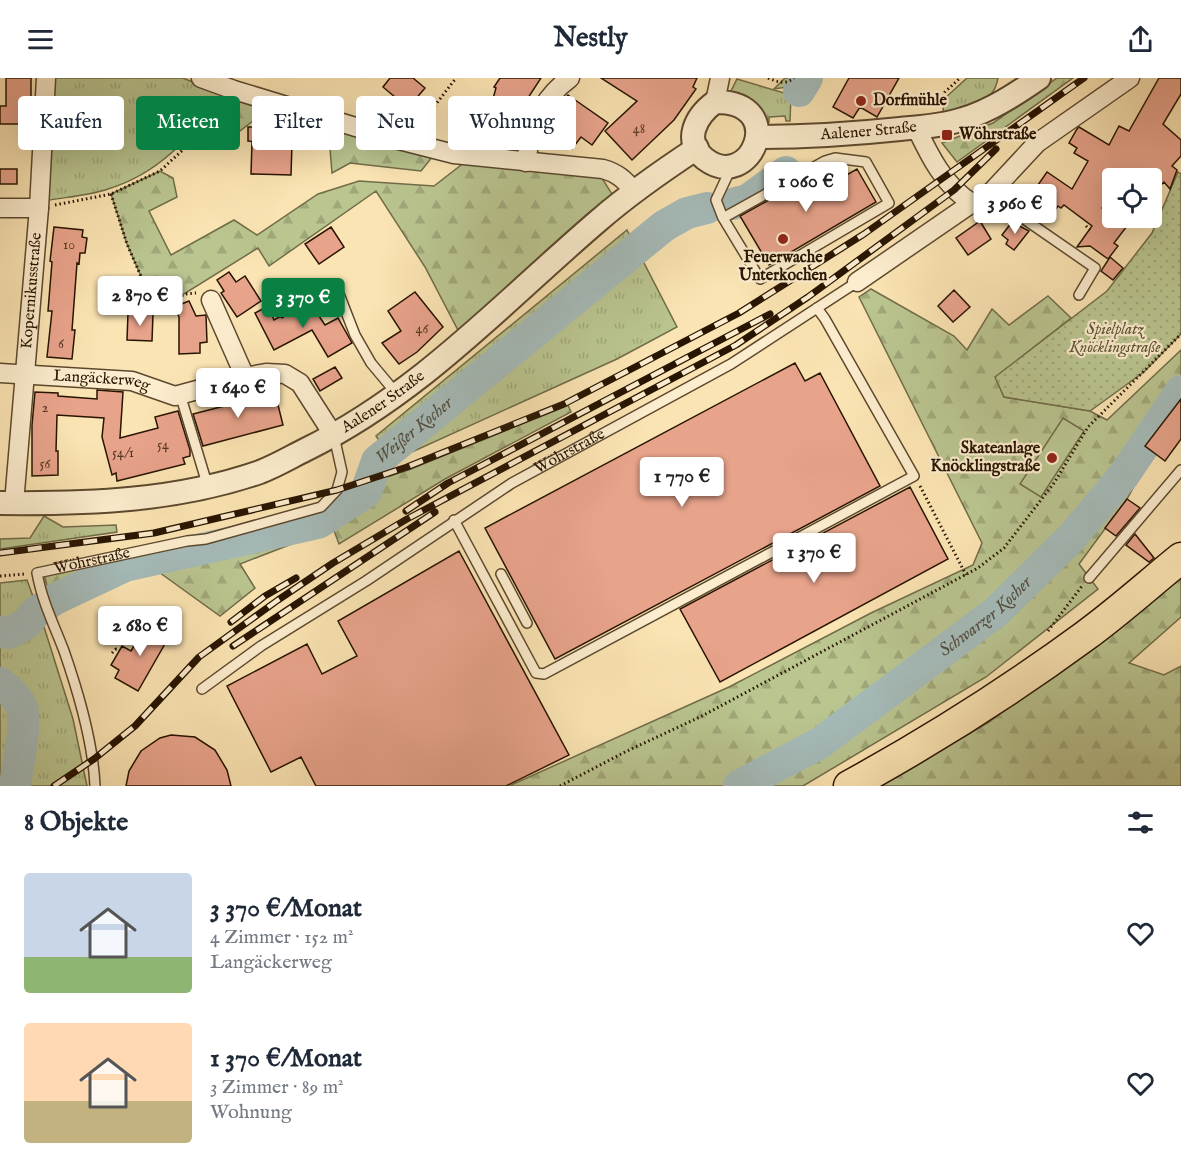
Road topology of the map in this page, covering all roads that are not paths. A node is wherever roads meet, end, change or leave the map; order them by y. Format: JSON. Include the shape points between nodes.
{"nodes":[{"id":1,"x":46,"y":78,"type":"edge"},
{"id":2,"x":201,"y":78,"type":"edge"},
{"id":3,"x":570,"y":78,"type":"edge"},
{"id":4,"x":720,"y":78,"type":"edge"},
{"id":5,"x":1130,"y":78,"type":"edge"},
{"id":6,"x":1027,"y":82,"type":"edge"},
{"id":7,"x":230,"y":84,"type":"edge"},
{"id":8,"x":715,"y":102,"type":"junction"},
{"id":9,"x":923,"y":127,"type":"junction"},
{"id":10,"x":758,"y":137,"type":"junction"},
{"id":11,"x":697,"y":148,"type":"junction"},
{"id":12,"x":526,"y":162,"type":"junction"},
{"id":13,"x":732,"y":166,"type":"junction"},
{"id":14,"x":634,"y":191,"type":"junction"},
{"id":15,"x":988,"y":194,"type":"junction"},
{"id":16,"x":972,"y":203,"type":"junction"},
{"id":17,"x":0,"y":208,"type":"edge"},
{"id":18,"x":39,"y":208,"type":"junction"},
{"id":19,"x":723,"y":218,"type":"junction"},
{"id":20,"x":857,"y":282,"type":"joint"},
{"id":21,"x":339,"y":294,"type":"dead end"},
{"id":22,"x":1079,"y":295,"type":"dead end"},
{"id":23,"x":212,"y":300,"type":"road end"},
{"id":24,"x":817,"y":308,"type":"junction"},
{"id":25,"x":0,"y":372,"type":"edge"},
{"id":26,"x":25,"y":373,"type":"junction"},
{"id":27,"x":245,"y":377,"type":"junction"},
{"id":28,"x":180,"y":394,"type":"junction"},
{"id":29,"x":397,"y":395,"type":"junction"},
{"id":30,"x":334,"y":436,"type":"junction"},
{"id":31,"x":1181,"y":470,"type":"edge"},
{"id":32,"x":208,"y":486,"type":"junction"},
{"id":33,"x":7,"y":503,"type":"edge"},
{"id":34,"x":454,"y":520,"type":"junction"},
{"id":35,"x":1181,"y":558,"type":"edge"},
{"id":36,"x":501,"y":574,"type":"dead end"},
{"id":37,"x":1089,"y":578,"type":"road end"},
{"id":38,"x":526,"y":622,"type":"dead end"},
{"id":39,"x":202,"y":689,"type":"dead end"},
{"id":40,"x":95,"y":786,"type":"edge"},
{"id":41,"x":849,"y":786,"type":"edge"}],
"edges":[{"from":1,"to":18,"type":"street","name":"Kopernikusstraße"},
{"from":2,"to":7,"type":"street"},
{"from":3,"to":12,"type":"street","via":[[542,106],[530,135]]},
{"from":4,"to":8,"type":"street"},
{"from":5,"to":15,"type":"street","name":"Wöhrstraße","via":[[1037,143]]},
{"from":6,"to":9,"type":"street","name":"Aalener Straße","via":[[983,111],[962,120]]},
{"from":7,"to":12,"type":"street","via":[[412,144],[454,154]]},
{"from":8,"to":10,"type":"street","via":[[746,109],[753,117]]},
{"from":8,"to":11,"type":"street","via":[[698,117],[694,127]]},
{"from":9,"to":10,"type":"street","name":"Aalener Straße"},
{"from":9,"to":16,"type":"street","via":[[926,147],[954,190]]},
{"from":10,"to":13,"type":"street","via":[[750,156]]},
{"from":11,"to":13,"type":"street","via":[[711,163]]},
{"from":11,"to":14,"type":"street","name":"Aalener Straße"},
{"from":12,"to":14,"type":"street","via":[[603,169],[624,178]]},
{"from":13,"to":19,"type":"lane","via":[[716,200]]},
{"from":14,"to":29,"type":"street","name":"Aalener Straße","via":[[451,354]]},
{"from":15,"to":16,"type":"street","name":"Wöhrstraße","via":[[984,200]]},
{"from":15,"to":22,"type":"lane","via":[[1095,268]]},
{"from":16,"to":20,"type":"street","name":"Wöhrstraße"},
{"from":17,"to":18,"type":"street"},
{"from":18,"to":26,"type":"street","name":"Kopernikusstraße"},
{"from":19,"to":19,"type":"lane","via":[[760,279],[889,203],[866,162],[835,158]]},
{"from":20,"to":24,"type":"lane","name":"Wöhrstraße"},
{"from":21,"to":29,"type":"lane","via":[[355,335]]},
{"from":23,"to":27,"type":"street"},
{"from":24,"to":34,"type":"lane","name":"Wöhrstraße","via":[[730,364],[512,483]]},
{"from":24,"to":34,"type":"lane","via":[[914,476],[544,674],[536,673]]},
{"from":25,"to":26,"type":"street","name":"Langäckerweg"},
{"from":26,"to":28,"type":"street","name":"Langäckerweg","via":[[132,381],[175,396]]},
{"from":26,"to":33,"type":"street","name":"Kopernikusstraße"},
{"from":27,"to":28,"type":"street","name":"Langäckerweg"},
{"from":27,"to":30,"type":"street","name":"Langäckerweg","via":[[285,374],[300,383]]},
{"from":28,"to":32,"type":"lane"},
{"from":29,"to":30,"type":"street","name":"Aalener Straße"},
{"from":30,"to":32,"type":"street","name":"Aalener Straße","via":[[262,471]]},
{"from":30,"to":40,"type":"lane","name":"Wöhrstraße","via":[[342,472],[337,490],[321,507],[206,539],[37,573],[80,707],[94,759]]},
{"from":31,"to":37,"type":"lane"},
{"from":32,"to":33,"type":"street","name":"Aalener Straße","via":[[111,502]]},
{"from":34,"to":39,"type":"lane","name":"Wöhrstraße"},
{"from":35,"to":41,"type":"highway","via":[[1086,635],[983,706]]},
{"from":36,"to":38,"type":"lane"}]}
